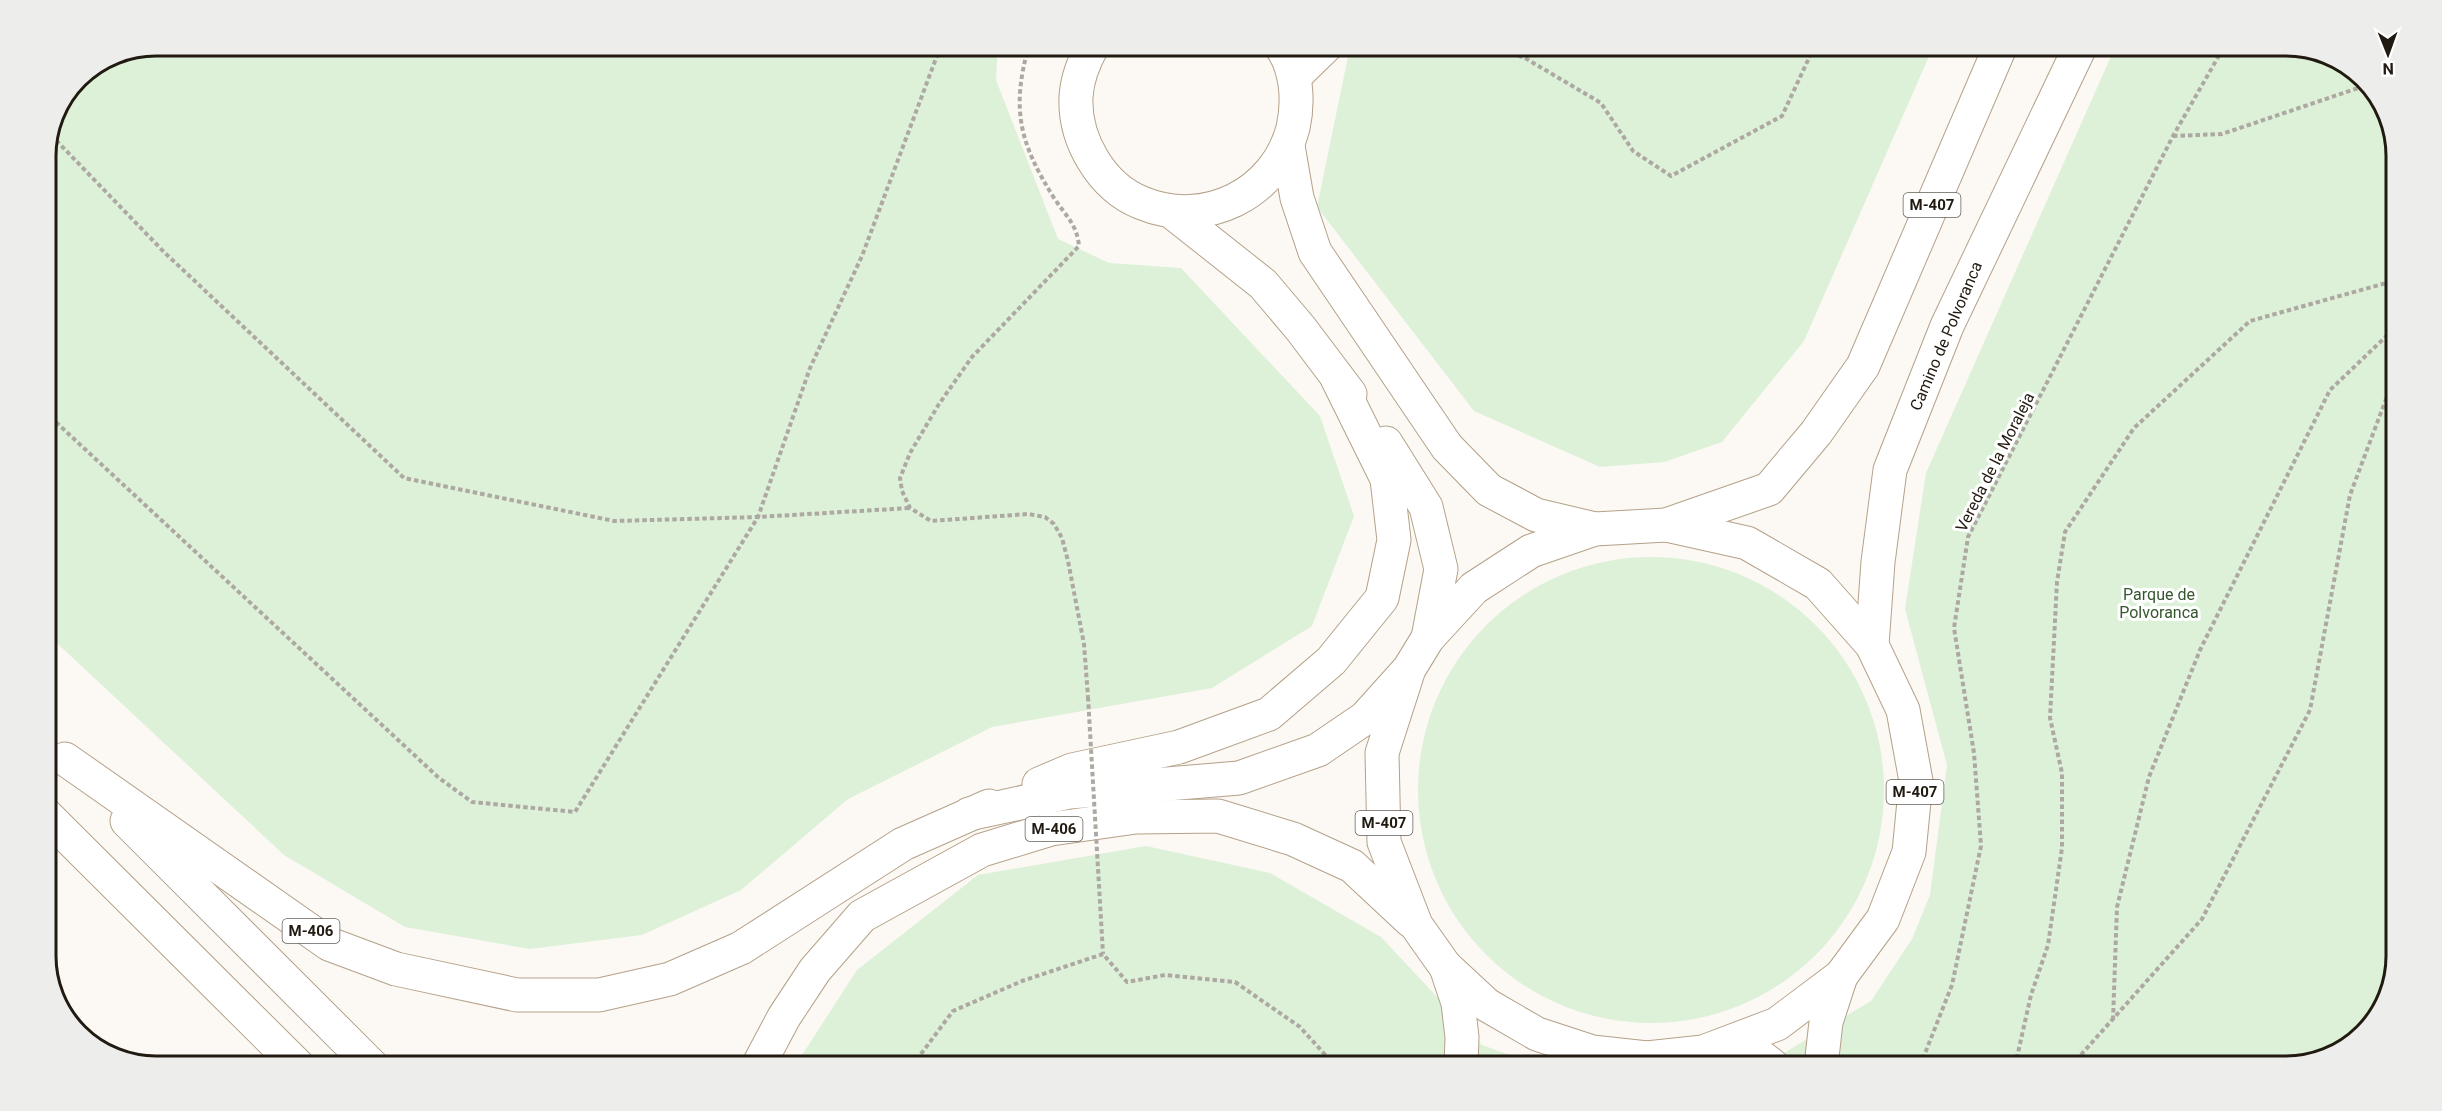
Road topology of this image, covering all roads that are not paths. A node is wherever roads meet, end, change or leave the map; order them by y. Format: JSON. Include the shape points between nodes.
{"nodes":[{"id":1,"x":1084,"y":56,"type":"edge"},
{"id":2,"x":1285,"y":56,"type":"edge"},
{"id":3,"x":1316,"y":56,"type":"edge"},
{"id":4,"x":1996,"y":56,"type":"edge"},
{"id":5,"x":2076,"y":56,"type":"edge"},
{"id":6,"x":1294,"y":77,"type":"junction"},
{"id":7,"x":1288,"y":146,"type":"junction"},
{"id":8,"x":1172,"y":212,"type":"junction"},
{"id":9,"x":1337,"y":378,"type":"junction"},
{"id":10,"x":1666,"y":525,"type":"junction"},
{"id":11,"x":1595,"y":529,"type":"junction"},
{"id":12,"x":1428,"y":638,"type":"junction"},
{"id":13,"x":1872,"y":645,"type":"junction"},
{"id":14,"x":1409,"y":669,"type":"junction"},
{"id":15,"x":56,"y":751,"type":"edge"},
{"id":16,"x":56,"y":751,"type":"edge"},
{"id":17,"x":969,"y":814,"type":"junction"},
{"id":18,"x":56,"y":825,"type":"edge"},
{"id":19,"x":1416,"y":925,"type":"junction"},
{"id":20,"x":1445,"y":966,"type":"junction"},
{"id":21,"x":1840,"y":976,"type":"junction"},
{"id":22,"x":1703,"y":1052,"type":"junction"},
{"id":23,"x":288,"y":1056,"type":"edge"},
{"id":24,"x":362,"y":1056,"type":"edge"},
{"id":25,"x":763,"y":1056,"type":"edge"},
{"id":26,"x":1461,"y":1056,"type":"edge"},
{"id":27,"x":1574,"y":1056,"type":"edge"},
{"id":28,"x":1666,"y":1056,"type":"edge"},
{"id":29,"x":1760,"y":1056,"type":"edge"},
{"id":30,"x":1822,"y":1056,"type":"edge"}],
"edges":[{"from":1,"to":8,"type":"main road","via":[[1076,97],[1079,129],[1092,160],[1113,185],[1141,203]]},
{"from":2,"to":6,"type":"main road"},
{"from":3,"to":6,"type":"main road"},
{"from":4,"to":10,"type":"main road","number":"M-407","via":[[1863,366],[1816,433],[1769,489]]},
{"from":5,"to":13,"type":"main road","name":"Camino de Polvoranca","number":"M-407","via":[[1947,326],[1890,470]]},
{"from":6,"to":7,"type":"main road","via":[[1297,112]]},
{"from":7,"to":8,"type":"main road","via":[[1269,176],[1241,198],[1208,211]]},
{"from":7,"to":11,"type":"main road","via":[[1297,198],[1315,252],[1447,447],[1489,490],[1536,515]]},
{"from":8,"to":9,"type":"main road","via":[[1263,284]]},
{"from":9,"to":12,"type":"main road","via":[[1378,430],[1426,507],[1441,569]]},
{"from":9,"to":17,"type":"main road","number":"M-406","via":[[1387,479],[1395,540],[1382,598],[1330,661],[1269,714],[1179,747],[1072,770]]},
{"from":10,"to":11,"type":"main road","number":"M-407"},
{"from":10,"to":13,"type":"main road","number":"M-407","via":[[1747,543],[1808,578],[1818,584]]},
{"from":11,"to":12,"type":"main road","number":"M-407","via":[[1531,551],[1483,582]]},
{"from":12,"to":14,"type":"main road","number":"M-407"},
{"from":13,"to":21,"type":"main road","number":"M-407","via":[[1903,710],[1916,781],[1909,852],[1883,919]]},
{"from":14,"to":17,"type":"main road","number":"M-406","via":[[1365,718],[1318,750],[1239,778],[1070,792]]},
{"from":14,"to":19,"type":"main road","number":"M-407","via":[[1382,753],[1384,842]]},
{"from":15,"to":17,"type":"main road","number":"M-406","via":[[329,944],[396,969],[517,995],[599,994],[670,979],[741,948],[903,844]]},
{"from":16,"to":24,"type":"main road","number":"M-406"},
{"from":18,"to":23,"type":"main road"},
{"from":19,"to":20,"type":"main road","number":"M-407"},
{"from":19,"to":25,"type":"main road","number":"M-406","via":[[1352,866],[1293,839],[1218,816],[1136,817],[1051,829],[982,850],[862,916],[815,970]]},
{"from":20,"to":26,"type":"main road","number":"M-407","via":[[1458,1003]]},
{"from":20,"to":27,"type":"main road","number":"M-407","via":[[1487,1005]]},
{"from":21,"to":22,"type":"main road","number":"M-407","via":[[1777,1024]]},
{"from":21,"to":30,"type":"main road","via":[[1826,1022]]},
{"from":22,"to":28,"type":"main road","number":"M-407"},
{"from":22,"to":29,"type":"main road"}]}
